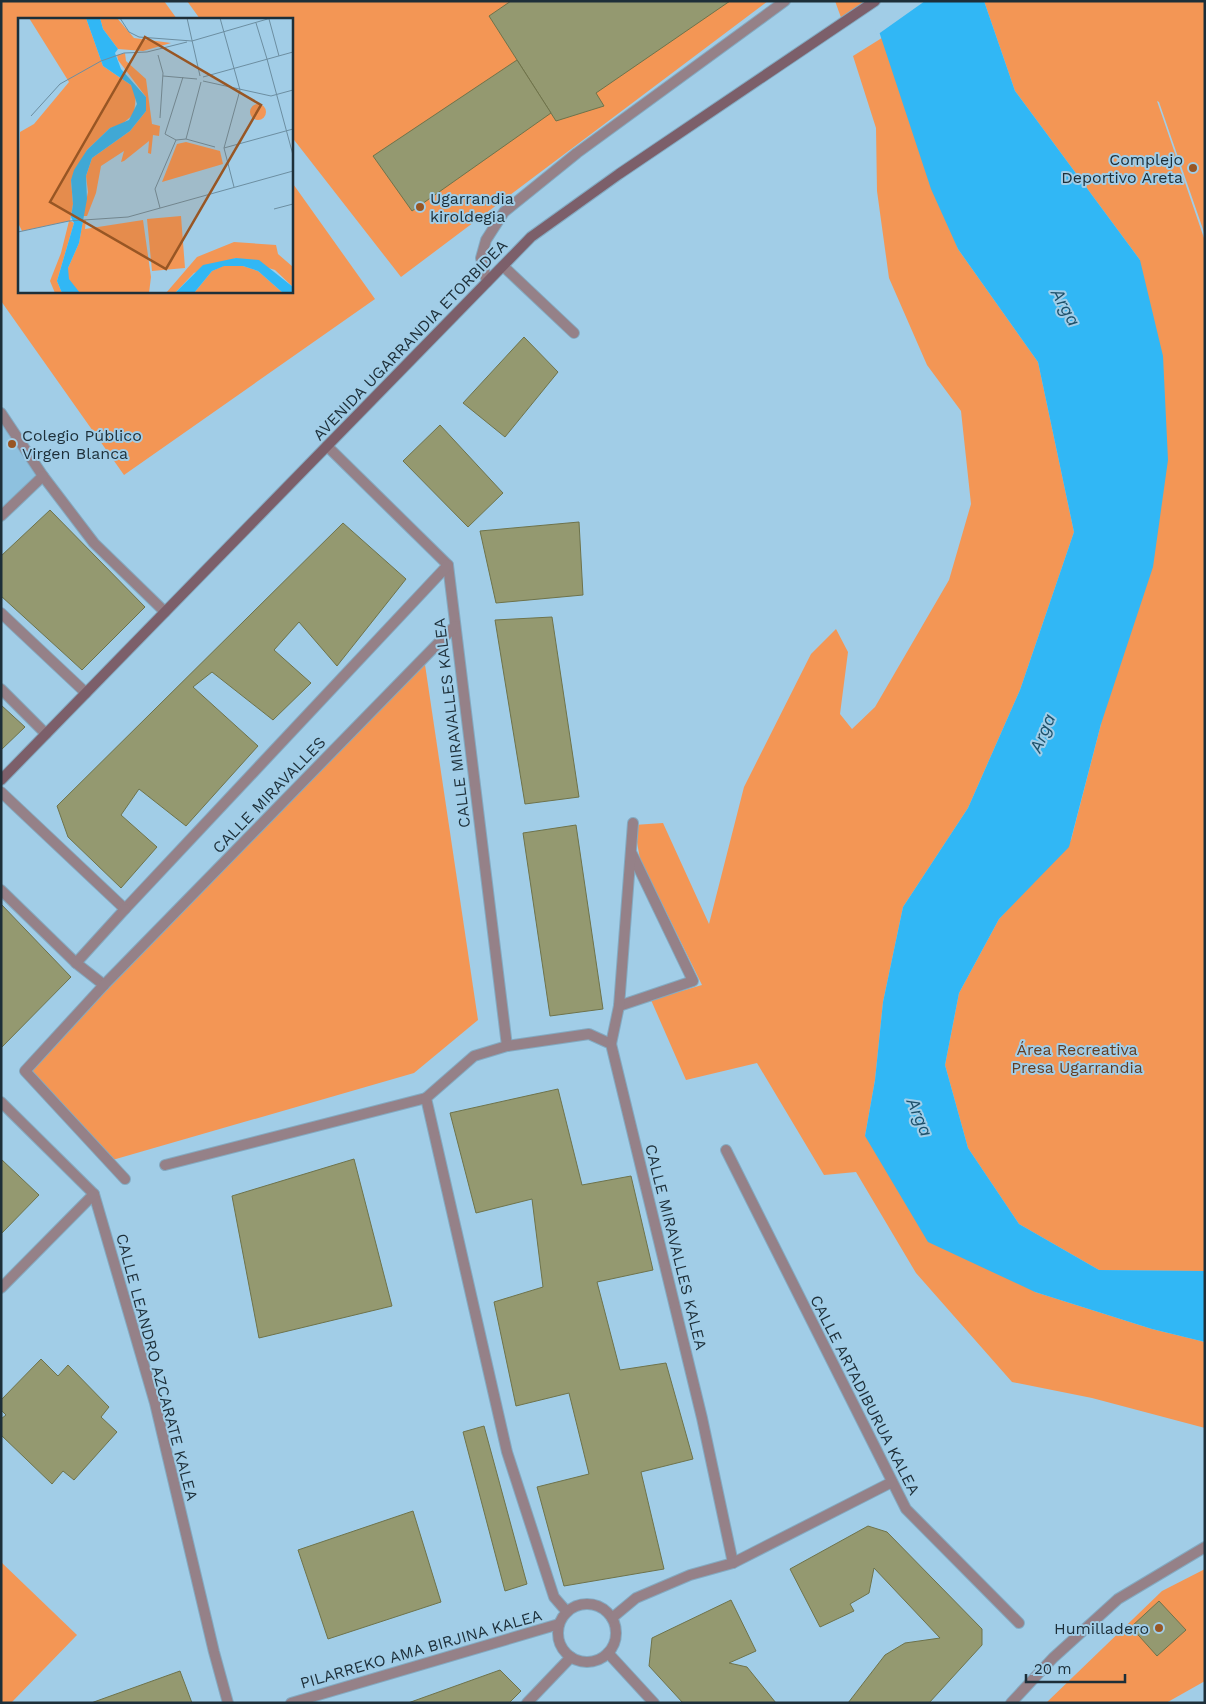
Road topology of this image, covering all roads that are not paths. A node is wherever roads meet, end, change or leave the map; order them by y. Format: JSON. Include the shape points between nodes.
{"nodes":[{"id":1,"x":784,"y":1,"type":"edge"},
{"id":2,"x":875,"y":1,"type":"edge"},
{"id":3,"x":503,"y":266,"type":"junction"},
{"id":4,"x":487,"y":282,"type":"junction"},
{"id":5,"x":574,"y":333,"type":"dead end"},
{"id":6,"x":1,"y":413,"type":"edge"},
{"id":7,"x":327,"y":446,"type":"junction"},
{"id":8,"x":43,"y":476,"type":"junction"},
{"id":9,"x":1,"y":516,"type":"edge"},
{"id":10,"x":448,"y":565,"type":"junction"},
{"id":11,"x":165,"y":612,"type":"junction"},
{"id":12,"x":1,"y":613,"type":"edge"},
{"id":13,"x":455,"y":626,"type":"junction"},
{"id":14,"x":1,"y":689,"type":"edge"},
{"id":15,"x":86,"y":693,"type":"junction"},
{"id":16,"x":46,"y":734,"type":"junction"},
{"id":17,"x":1,"y":780,"type":"edge"},
{"id":18,"x":1,"y":792,"type":"edge"},
{"id":19,"x":633,"y":824,"type":"dead end"},
{"id":20,"x":631,"y":851,"type":"junction"},
{"id":21,"x":1,"y":890,"type":"edge"},
{"id":22,"x":125,"y":909,"type":"junction"},
{"id":23,"x":76,"y":963,"type":"junction"},
{"id":24,"x":104,"y":985,"type":"junction"},
{"id":25,"x":619,"y":1006,"type":"junction"},
{"id":26,"x":611,"y":1044,"type":"junction"},
{"id":27,"x":507,"y":1046,"type":"junction"},
{"id":28,"x":426,"y":1098,"type":"junction"},
{"id":29,"x":1,"y":1102,"type":"edge"},
{"id":30,"x":726,"y":1150,"type":"dead end"},
{"id":31,"x":165,"y":1165,"type":"dead end"},
{"id":32,"x":125,"y":1179,"type":"dead end"},
{"id":33,"x":94,"y":1194,"type":"junction"},
{"id":34,"x":1,"y":1288,"type":"edge"},
{"id":35,"x":892,"y":1482,"type":"junction"},
{"id":36,"x":1205,"y":1548,"type":"edge"},
{"id":37,"x":733,"y":1562,"type":"junction"},
{"id":38,"x":567,"y":1612,"type":"junction"},
{"id":39,"x":612,"y":1618,"type":"junction"},
{"id":40,"x":559,"y":1624,"type":"junction"},
{"id":41,"x":1019,"y":1624,"type":"dead end"},
{"id":42,"x":608,"y":1653,"type":"junction"},
{"id":43,"x":571,"y":1657,"type":"junction"},
{"id":44,"x":228,"y":1703,"type":"edge"},
{"id":45,"x":291,"y":1703,"type":"edge"},
{"id":46,"x":527,"y":1703,"type":"edge"},
{"id":47,"x":654,"y":1703,"type":"edge"},
{"id":48,"x":1011,"y":1703,"type":"edge"}],
"edges":[{"from":1,"to":4,"type":"street","via":[[577,153],[504,212],[486,240],[481,258]]},
{"from":2,"to":3,"type":"street","name":"AVENIDA UGARRANDIA ETORBIDEA","via":[[619,174],[531,237]]},
{"from":3,"to":4,"type":"street","name":"AVENIDA UGARRANDIA ETORBIDEA"},
{"from":3,"to":5,"type":"street"},
{"from":4,"to":7,"type":"street","name":"AVENIDA UGARRANDIA ETORBIDEA"},
{"from":6,"to":8,"type":"street"},
{"from":7,"to":10,"type":"street"},
{"from":7,"to":11,"type":"street","name":"AVENIDA UGARRANDIA ETORBIDEA"},
{"from":8,"to":9,"type":"street"},
{"from":8,"to":11,"type":"street","via":[[94,543]]},
{"from":10,"to":13,"type":"street","name":"CALLE MIRAVALLES KALEA"},
{"from":10,"to":22,"type":"street","name":"CALLE MIRAVALLES"},
{"from":11,"to":15,"type":"street","name":"AVENIDA UGARRANDIA ETORBIDEA"},
{"from":12,"to":15,"type":"street"},
{"from":13,"to":24,"type":"street","name":"CALLE MIRAVALLES"},
{"from":13,"to":27,"type":"street","name":"CALLE MIRAVALLES KALEA"},
{"from":14,"to":16,"type":"street"},
{"from":15,"to":16,"type":"street","name":"AVENIDA UGARRANDIA ETORBIDEA"},
{"from":16,"to":17,"type":"street","name":"AVENIDA UGARRANDIA ETORBIDEA"},
{"from":18,"to":22,"type":"street"},
{"from":19,"to":20,"type":"street"},
{"from":20,"to":25,"type":"street"},
{"from":20,"to":25,"type":"street","via":[[693,982]]},
{"from":21,"to":23,"type":"street"},
{"from":22,"to":23,"type":"street","name":"CALLE MIRAVALLES"},
{"from":23,"to":24,"type":"street"},
{"from":24,"to":32,"type":"street","name":"CALLE MIRAVALLES","via":[[25,1071]]},
{"from":25,"to":26,"type":"street"},
{"from":26,"to":27,"type":"street","via":[[589,1034]]},
{"from":26,"to":37,"type":"street","name":"CALLE MIRAVALLES KALEA","via":[[700,1409]]},
{"from":27,"to":28,"type":"street","via":[[474,1056]]},
{"from":28,"to":31,"type":"street"},
{"from":28,"to":38,"type":"street","via":[[507,1452],[554,1597]]},
{"from":29,"to":33,"type":"street","name":"CALLE LEANDRO AZCARATE KALEA"},
{"from":30,"to":35,"type":"street","name":"CALLE ARTADIBURUA KALEA"},
{"from":33,"to":34,"type":"street"},
{"from":33,"to":44,"type":"street","name":"CALLE LEANDRO AZCARATE KALEA","via":[[155,1403]]},
{"from":35,"to":37,"type":"street"},
{"from":35,"to":41,"type":"street","name":"CALLE ARTADIBURUA KALEA","via":[[906,1509]]},
{"from":36,"to":48,"type":"street","via":[[1118,1599],[1053,1658]]},
{"from":37,"to":39,"type":"street","via":[[690,1575],[636,1598]]},
{"from":38,"to":39,"type":"street","via":[[588,1604],[606,1611]]},
{"from":38,"to":40,"type":"street"},
{"from":39,"to":42,"type":"street","via":[[615,1636]]},
{"from":40,"to":43,"type":"street","via":[[560,1643]]},
{"from":40,"to":45,"type":"street","name":"PILARREKO AMA BIRJINA KALEA"},
{"from":42,"to":43,"type":"street","via":[[590,1661]]},
{"from":42,"to":47,"type":"street"},
{"from":43,"to":46,"type":"street"}]}
